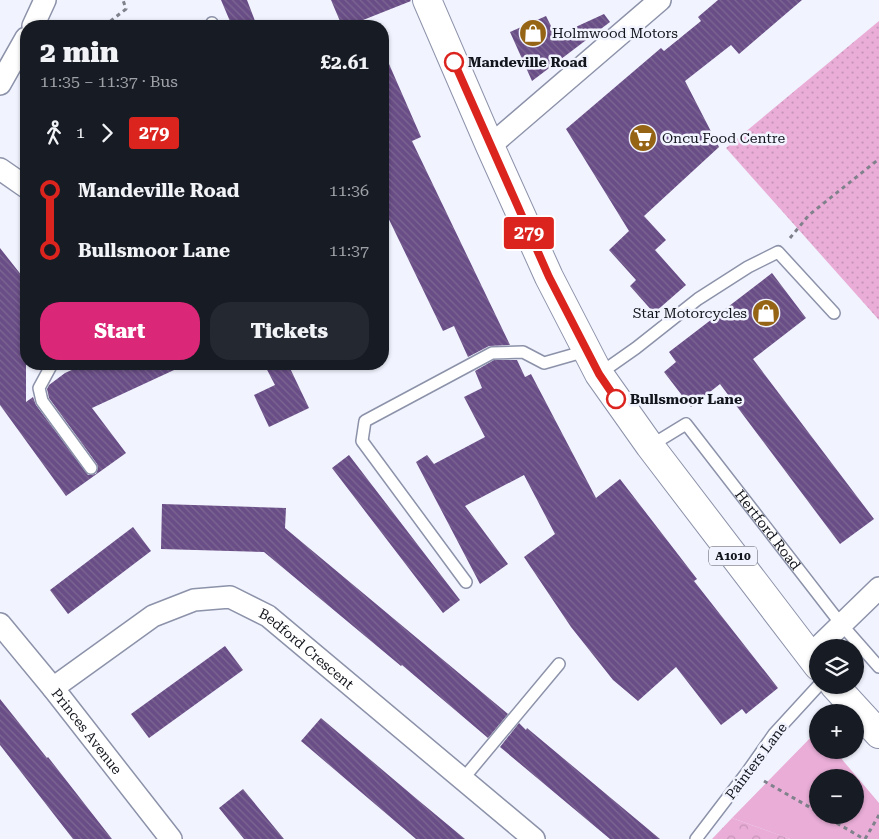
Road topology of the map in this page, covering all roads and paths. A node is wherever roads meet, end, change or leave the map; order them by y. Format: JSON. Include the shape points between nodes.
{"nodes":[{"id":1,"x":45,"y":0,"type":"edge"},
{"id":2,"x":123,"y":0,"type":"edge"},
{"id":3,"x":427,"y":0,"type":"edge"},
{"id":4,"x":660,"y":0,"type":"edge"},
{"id":5,"x":36,"y":20,"type":"edge"},
{"id":6,"x":112,"y":20,"type":"edge"},
{"id":7,"x":20,"y":49,"type":"edge"},
{"id":8,"x":0,"y":84,"type":"edge"},
{"id":9,"x":490,"y":146,"type":"junction"},
{"id":10,"x":879,"y":159,"type":"edge"},
{"id":11,"x":0,"y":169,"type":"edge"},
{"id":12,"x":20,"y":183,"type":"edge"},
{"id":13,"x":778,"y":252,"type":"junction"},
{"id":14,"x":834,"y":313,"type":"dead end"},
{"id":15,"x":593,"y":362,"type":"junction"},
{"id":16,"x":49,"y":370,"type":"edge"},
{"id":17,"x":650,"y":446,"type":"junction"},
{"id":18,"x":91,"y":468,"type":"dead end"},
{"id":19,"x":466,"y":582,"type":"dead end"},
{"id":20,"x":879,"y":588,"type":"edge"},
{"id":21,"x":0,"y":624,"type":"edge"},
{"id":22,"x":842,"y":624,"type":"junction"},
{"id":23,"x":830,"y":639,"type":"edge"},
{"id":24,"x":809,"y":656,"type":"edge"},
{"id":25,"x":559,"y":664,"type":"dead end"},
{"id":26,"x":879,"y":667,"type":"edge"},
{"id":27,"x":53,"y":688,"type":"junction"},
{"id":28,"x":811,"y":694,"type":"edge"},
{"id":29,"x":842,"y":694,"type":"edge"},
{"id":30,"x":879,"y":734,"type":"edge"},
{"id":31,"x":748,"y":771,"type":"junction"},
{"id":32,"x":463,"y":779,"type":"junction"},
{"id":33,"x":809,"y":807,"type":"edge"},
{"id":34,"x":879,"y":815,"type":"edge"},
{"id":35,"x":839,"y":824,"type":"edge"},
{"id":36,"x":171,"y":839,"type":"edge"},
{"id":37,"x":534,"y":839,"type":"edge"},
{"id":38,"x":696,"y":839,"type":"edge"},
{"id":39,"x":865,"y":839,"type":"edge"}],
"edges":[{"from":1,"to":5,"type":"street"},
{"from":2,"to":6,"type":"path","via":[[126,9]]},
{"from":3,"to":9,"type":"main road","number":"A1010"},
{"from":4,"to":9,"type":"street"},
{"from":7,"to":8,"type":"street"},
{"from":9,"to":15,"type":"main road","number":"A1010","via":[[549,277]]},
{"from":10,"to":13,"type":"path","via":[[810,215]]},
{"from":11,"to":12,"type":"street"},
{"from":13,"to":14,"type":"lane"},
{"from":13,"to":15,"type":"lane","via":[[698,299],[636,348]]},
{"from":15,"to":17,"type":"main road","number":"A1010"},
{"from":15,"to":19,"type":"lane","via":[[544,362],[523,352],[492,353],[365,421],[362,441]]},
{"from":16,"to":18,"type":"lane","via":[[39,388],[42,401]]},
{"from":17,"to":22,"type":"lane","name":"Hertford Road","via":[[686,424]]},
{"from":17,"to":24,"type":"main road","number":"A1010"},
{"from":20,"to":22,"type":"street"},
{"from":21,"to":27,"type":"street","name":"Princes Avenue"},
{"from":22,"to":23,"type":"street"},
{"from":22,"to":26,"type":"lane","name":"Hertford Road"},
{"from":25,"to":32,"type":"lane"},
{"from":27,"to":32,"type":"street","name":"Bedford Crescent","via":[[153,616],[194,600],[230,596],[268,616]]},
{"from":27,"to":36,"type":"street","name":"Princes Avenue"},
{"from":28,"to":31,"type":"lane","name":"Painters Lane","via":[[774,734]]},
{"from":29,"to":30,"type":"main road"},
{"from":31,"to":33,"type":"path"},
{"from":31,"to":38,"type":"lane","name":"Painters Lane"},
{"from":32,"to":37,"type":"street","name":"Bedford Crescent"},
{"from":34,"to":39,"type":"path"},
{"from":35,"to":39,"type":"path"}]}
